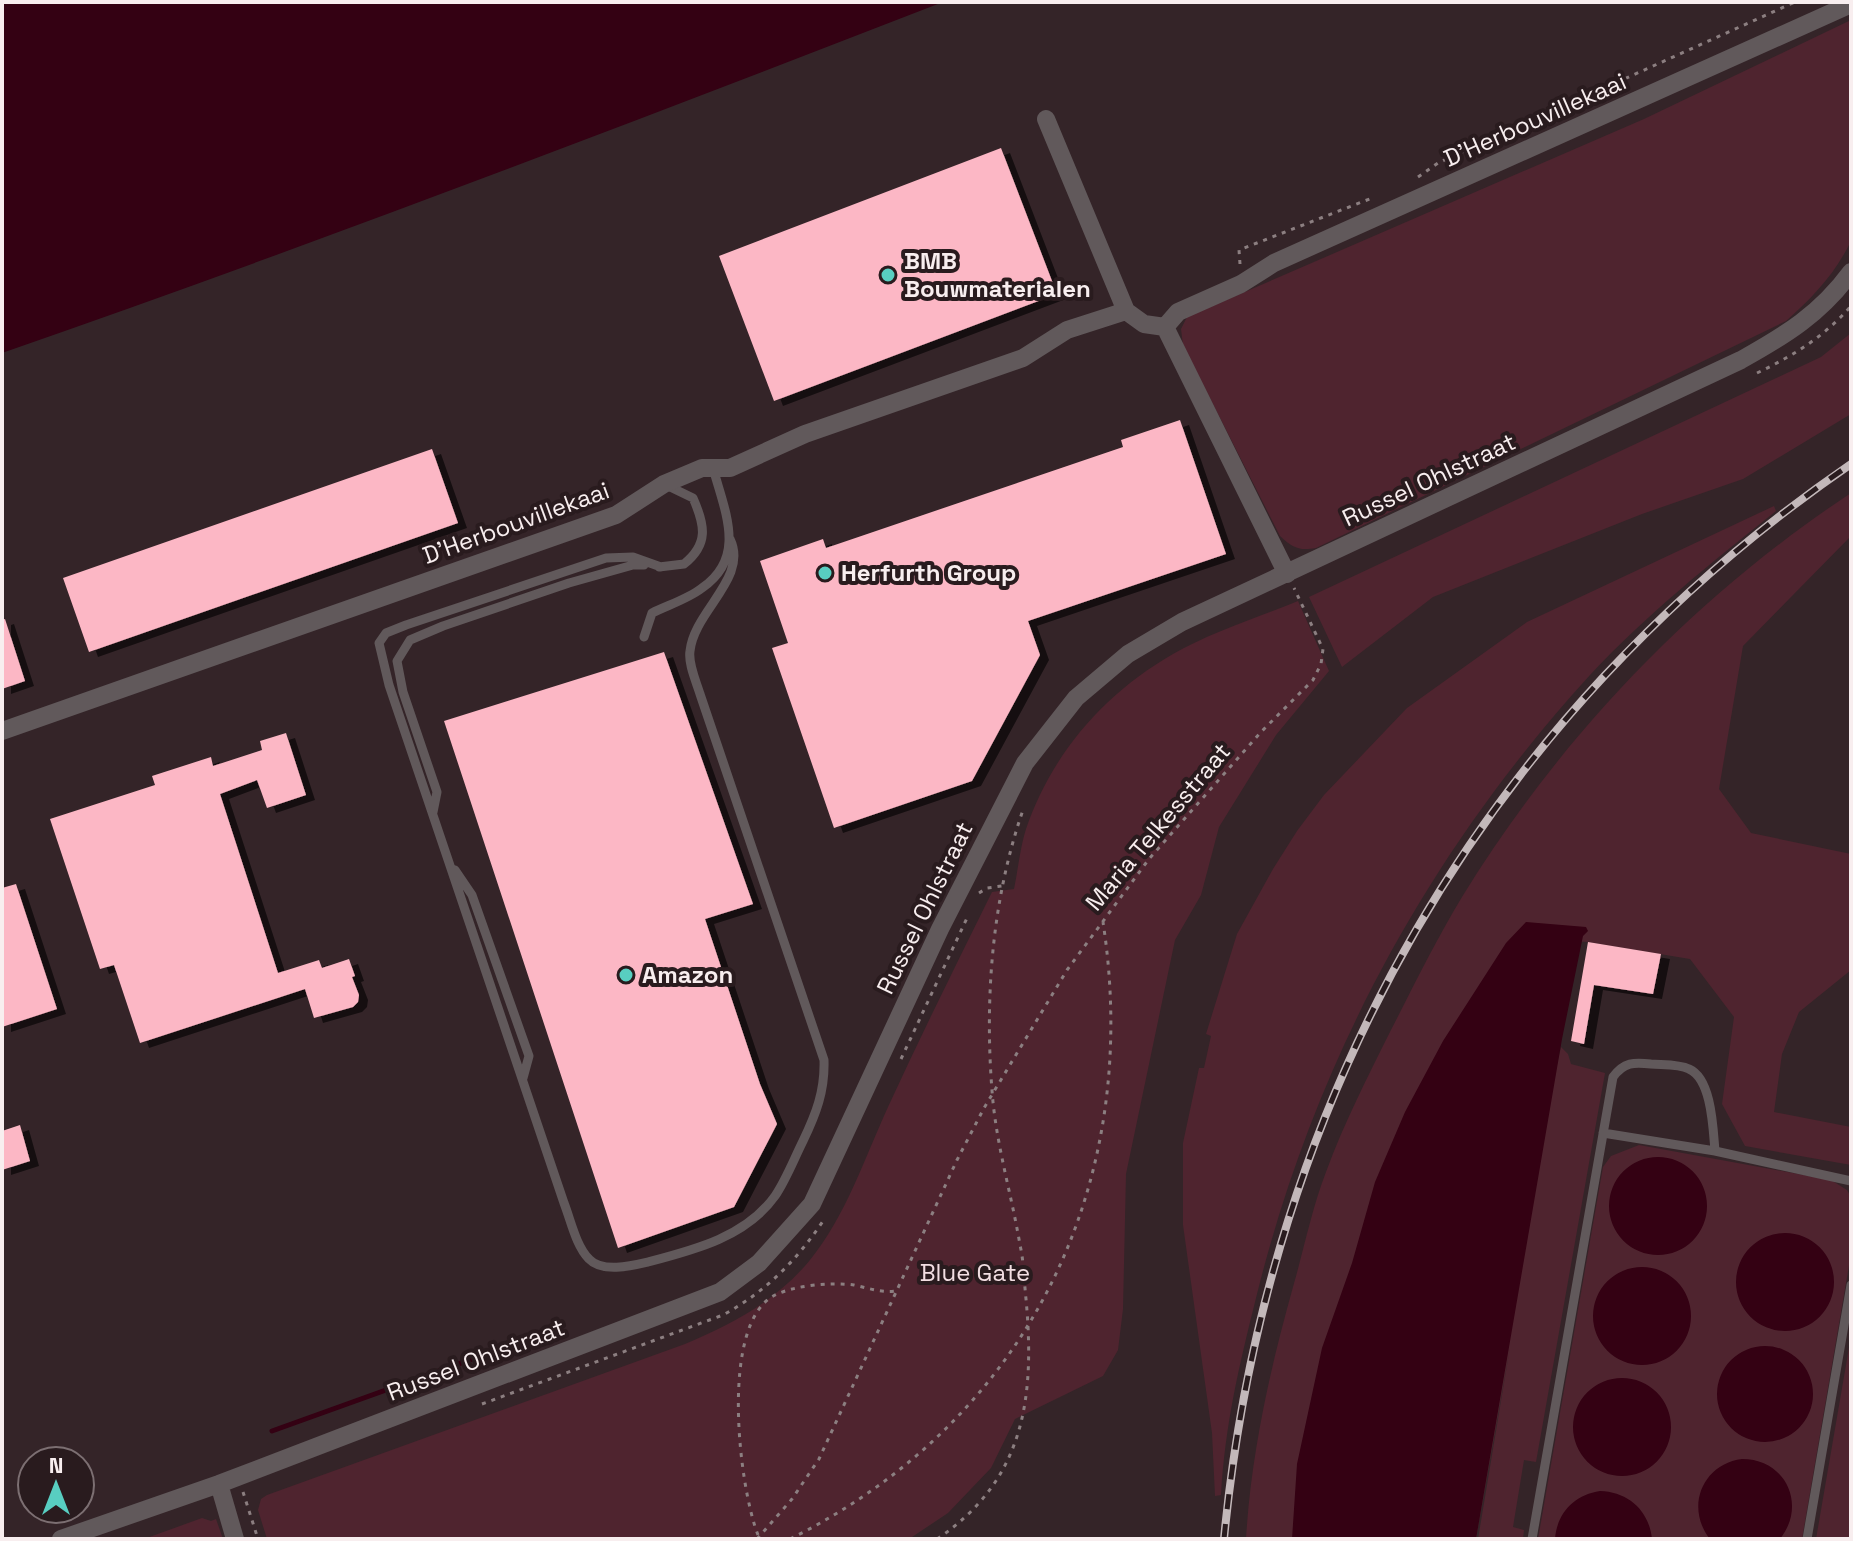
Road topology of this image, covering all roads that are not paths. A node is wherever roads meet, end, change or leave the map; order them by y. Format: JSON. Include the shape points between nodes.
{"nodes":[{"id":1,"x":1851,"y":4,"type":"edge"},
{"id":2,"x":1046,"y":119,"type":"dead end"},
{"id":3,"x":1851,"y":272,"type":"edge"},
{"id":4,"x":1126,"y":311,"type":"junction"},
{"id":5,"x":1165,"y":327,"type":"junction"},
{"id":6,"x":722,"y":468,"type":"junction"},
{"id":7,"x":664,"y":484,"type":"junction"},
{"id":8,"x":730,"y":539,"type":"junction"},
{"id":9,"x":661,"y":567,"type":"junction"},
{"id":10,"x":1291,"y":582,"type":"junction"},
{"id":11,"x":644,"y":637,"type":"dead end"},
{"id":12,"x":2,"y":731,"type":"edge"},
{"id":13,"x":433,"y":812,"type":"junction"},
{"id":14,"x":1603,"y":1133,"type":"junction"},
{"id":15,"x":1715,"y":1151,"type":"junction"},
{"id":16,"x":1851,"y":1181,"type":"edge"},
{"id":17,"x":1851,"y":1285,"type":"edge"},
{"id":18,"x":219,"y":1484,"type":"junction"},
{"id":19,"x":61,"y":1539,"type":"edge"},
{"id":20,"x":235,"y":1539,"type":"edge"},
{"id":21,"x":1532,"y":1539,"type":"edge"},
{"id":22,"x":1807,"y":1539,"type":"edge"}],
"edges":[{"from":1,"to":5,"type":"street","name":"D'Herbouvillekaai","via":[[1274,263],[1178,312]]},
{"from":2,"to":4,"type":"street"},
{"from":3,"to":10,"type":"street","name":"Russel Ohlstraat","via":[[1825,304],[1791,332],[1741,360]]},
{"from":4,"to":5,"type":"street","via":[[1144,324]]},
{"from":4,"to":6,"type":"street","name":"D'Herbouvillekaai","via":[[1067,330],[1023,358]]},
{"from":5,"to":10,"type":"street"},
{"from":6,"to":7,"type":"street","name":"D'Herbouvillekaai","via":[[702,468]]},
{"from":6,"to":8,"type":"lane"},
{"from":7,"to":9,"type":"lane","via":[[693,498],[703,531],[702,545],[693,557]]},
{"from":7,"to":12,"type":"street","name":"D'Herbouvillekaai","via":[[616,515]]},
{"from":8,"to":11,"type":"lane","via":[[729,556],[716,577],[652,613]]},
{"from":8,"to":13,"type":"lane","via":[[735,566],[694,634],[689,654],[824,1060],[825,1081],[821,1103],[776,1195],[755,1219],[732,1235],[629,1267],[589,1261]]},
{"from":9,"to":13,"type":"lane","via":[[633,565],[569,583],[410,640],[397,661],[432,769],[437,792]]},
{"from":9,"to":13,"type":"lane","via":[[633,557],[606,558],[386,633],[379,643],[382,664]]},
{"from":10,"to":18,"type":"street","name":"Russel Ohlstraat","via":[[1182,622],[1128,654],[1076,698],[1025,763],[940,929],[812,1204],[759,1263],[720,1292]]},
{"from":14,"to":15,"type":"lane"},
{"from":14,"to":15,"type":"lane","via":[[1613,1077],[1620,1067],[1633,1062],[1689,1068],[1707,1093]]},
{"from":14,"to":21,"type":"lane"},
{"from":15,"to":16,"type":"lane"},
{"from":17,"to":22,"type":"lane"},
{"from":18,"to":19,"type":"street","name":"Russel Ohlstraat"},
{"from":18,"to":20,"type":"street"}]}
